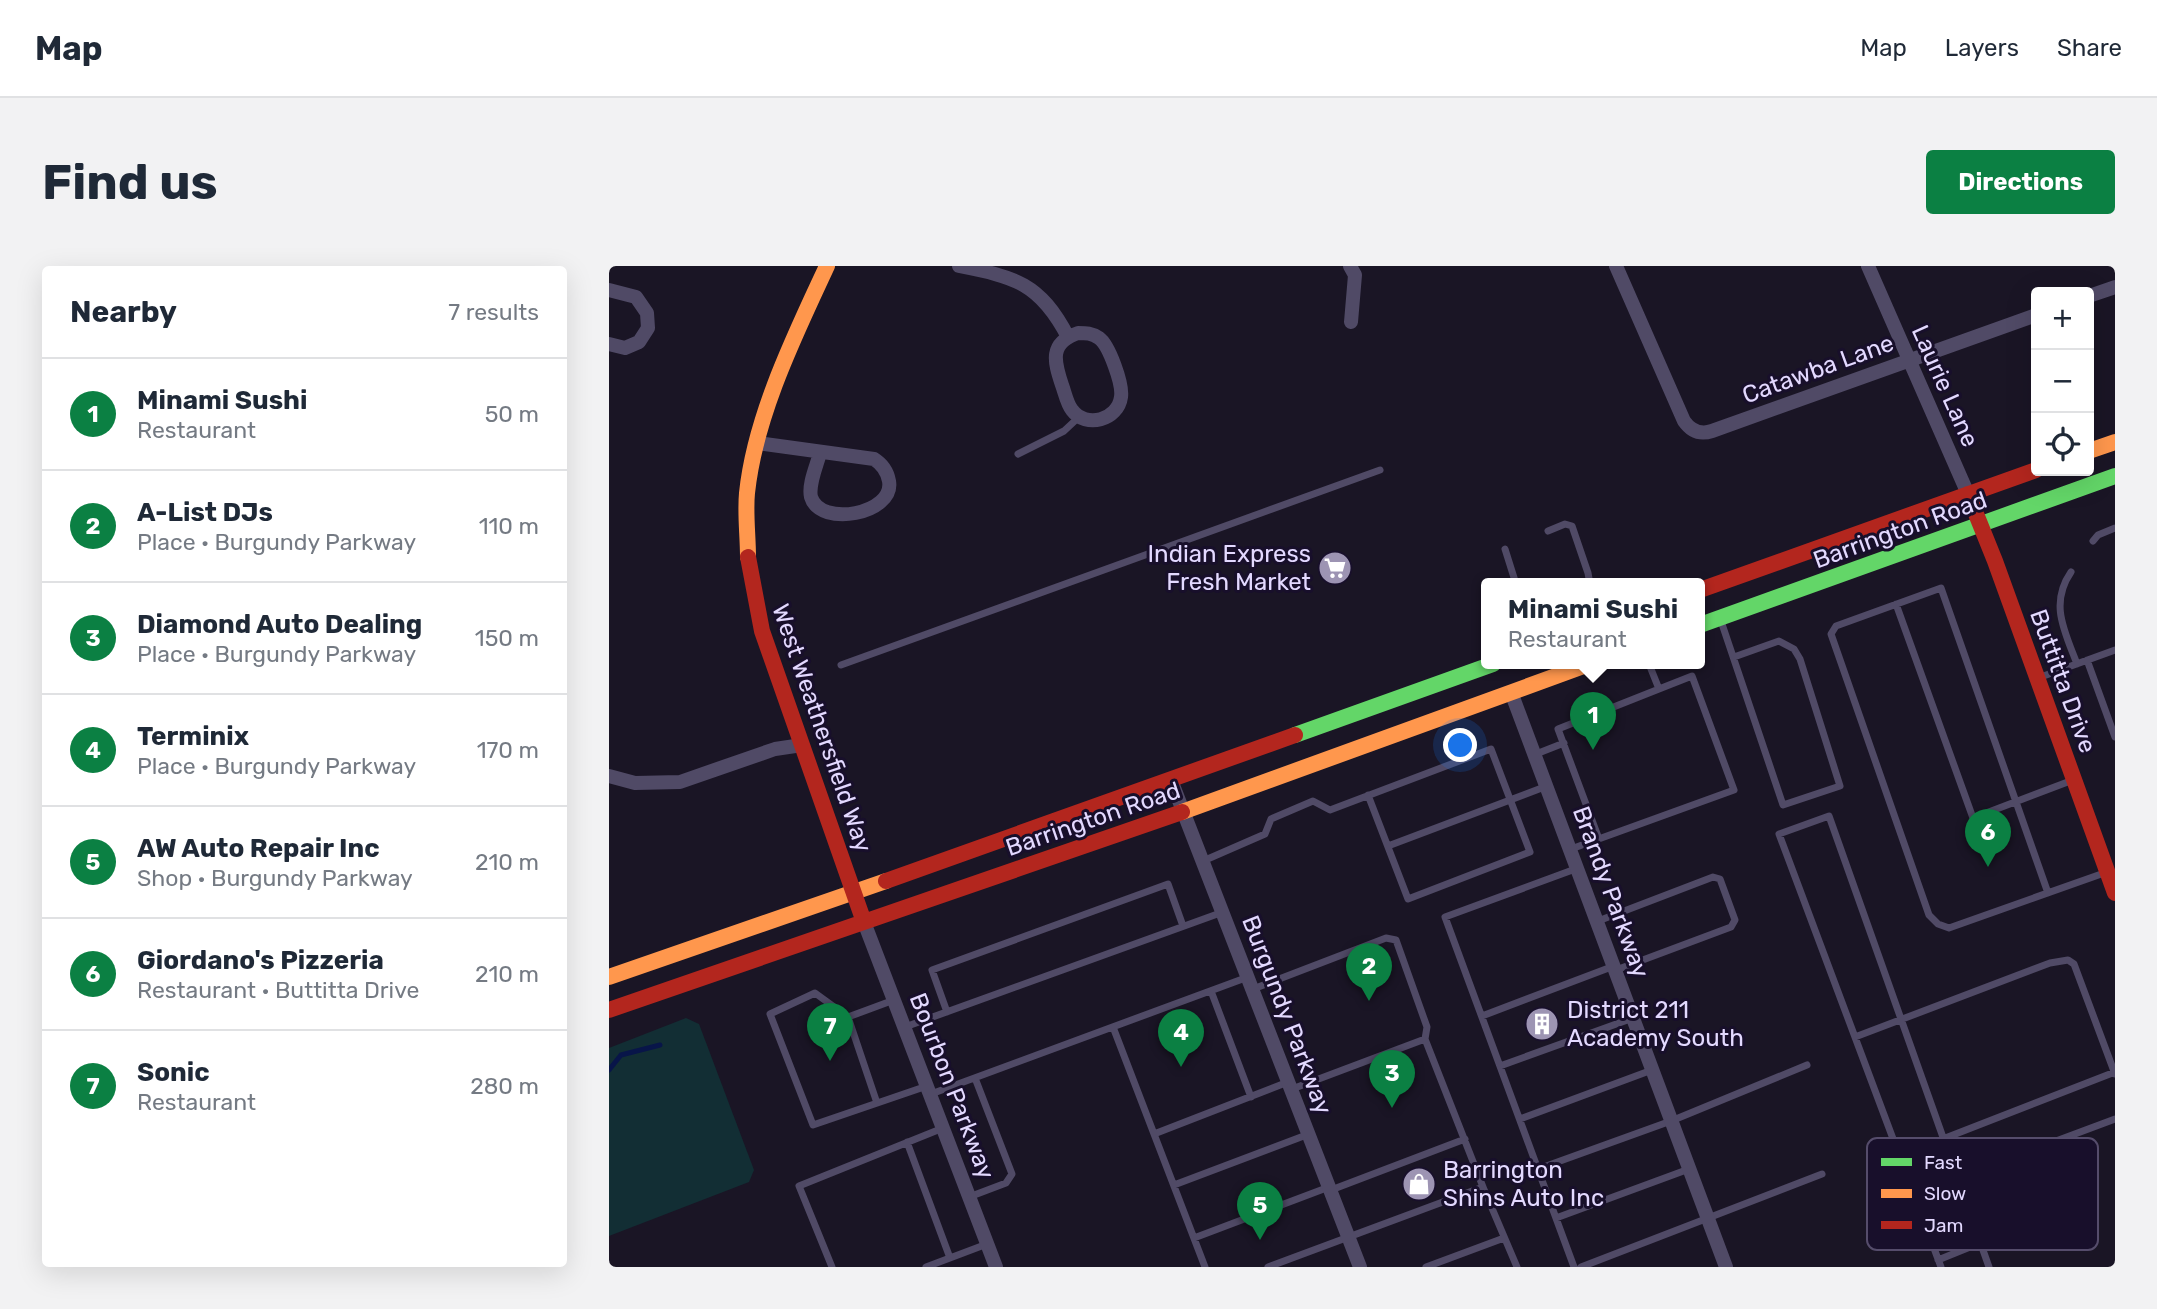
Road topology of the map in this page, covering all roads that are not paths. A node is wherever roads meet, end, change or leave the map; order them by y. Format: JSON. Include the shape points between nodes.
{"nodes":[{"id":1,"x":827,"y":266,"type":"edge"},
{"id":2,"x":959,"y":266,"type":"edge"},
{"id":3,"x":1350,"y":266,"type":"edge"},
{"id":4,"x":1616,"y":266,"type":"edge"},
{"id":5,"x":1868,"y":266,"type":"edge"},
{"id":6,"x":2115,"y":287,"type":"edge"},
{"id":7,"x":609,"y":290,"type":"edge"},
{"id":8,"x":2094,"y":294,"type":"edge"},
{"id":9,"x":2031,"y":317,"type":"edge"},
{"id":10,"x":1351,"y":322,"type":"dead end"},
{"id":11,"x":1068,"y":337,"type":"junction"},
{"id":12,"x":609,"y":344,"type":"edge"},
{"id":13,"x":1909,"y":361,"type":"junction"},
{"id":14,"x":1079,"y":417,"type":"junction"},
{"id":15,"x":2115,"y":442,"type":"edge"},
{"id":16,"x":757,"y":443,"type":"junction"},
{"id":17,"x":2094,"y":449,"type":"edge"},
{"id":18,"x":820,"y":453,"type":"junction"},
{"id":19,"x":1018,"y":454,"type":"dead end"},
{"id":20,"x":1380,"y":470,"type":"dead end"},
{"id":21,"x":2031,"y":472,"type":"edge"},
{"id":22,"x":2115,"y":476,"type":"edge"},
{"id":23,"x":1968,"y":494,"type":"junction"},
{"id":24,"x":1980,"y":525,"type":"junction"},
{"id":25,"x":2115,"y":528,"type":"edge"},
{"id":26,"x":1549,"y":531,"type":"dead end"},
{"id":27,"x":2093,"y":541,"type":"dead end"},
{"id":28,"x":1505,"y":549,"type":"dead end"},
{"id":29,"x":2071,"y":572,"type":"dead end"},
{"id":30,"x":1513,"y":578,"type":"edge"},
{"id":31,"x":1589,"y":578,"type":"edge"},
{"id":32,"x":1705,"y":588,"type":"edge"},
{"id":33,"x":1896,"y":604,"type":"junction"},
{"id":34,"x":1720,"y":618,"type":"junction"},
{"id":35,"x":1705,"y":623,"type":"edge"},
{"id":36,"x":2115,"y":650,"type":"edge"},
{"id":37,"x":1734,"y":657,"type":"junction"},
{"id":38,"x":2087,"y":660,"type":"junction"},
{"id":39,"x":2077,"y":664,"type":"junction"},
{"id":40,"x":841,"y":665,"type":"dead end"},
{"id":41,"x":1481,"y":668,"type":"edge"},
{"id":42,"x":1575,"y":669,"type":"edge"},
{"id":43,"x":1651,"y":669,"type":"edge"},
{"id":44,"x":2037,"y":678,"type":"junction"},
{"id":45,"x":1659,"y":689,"type":"junction"},
{"id":46,"x":1511,"y":692,"type":"junction"},
{"id":47,"x":2115,"y":737,"type":"edge"},
{"id":48,"x":1564,"y":743,"type":"junction"},
{"id":49,"x":802,"y":745,"type":"junction"},
{"id":50,"x":1536,"y":754,"type":"junction"},
{"id":51,"x":610,"y":780,"type":"edge"},
{"id":52,"x":1171,"y":780,"type":"junction"},
{"id":53,"x":2074,"y":780,"type":"junction"},
{"id":54,"x":1548,"y":786,"type":"junction"},
{"id":55,"x":1369,"y":795,"type":"junction"},
{"id":56,"x":1510,"y":801,"type":"junction"},
{"id":57,"x":2017,"y":801,"type":"junction"},
{"id":58,"x":1183,"y":812,"type":"junction"},
{"id":59,"x":1599,"y":839,"type":"junction"},
{"id":60,"x":1388,"y":846,"type":"junction"},
{"id":61,"x":1571,"y":849,"type":"junction"},
{"id":62,"x":1203,"y":861,"type":"junction"},
{"id":63,"x":1578,"y":868,"type":"junction"},
{"id":64,"x":2107,"y":872,"type":"junction"},
{"id":65,"x":854,"y":892,"type":"junction"},
{"id":66,"x":2048,"y":893,"type":"junction"},
{"id":67,"x":2115,"y":893,"type":"edge"},
{"id":68,"x":1223,"y":912,"type":"junction"},
{"id":69,"x":1598,"y":921,"type":"junction"},
{"id":70,"x":864,"y":922,"type":"junction"},
{"id":71,"x":1183,"y":926,"type":"junction"},
{"id":72,"x":1615,"y":968,"type":"junction"},
{"id":73,"x":609,"y":977,"type":"edge"},
{"id":74,"x":1251,"y":983,"type":"junction"},
{"id":75,"x":1211,"y":990,"type":"junction"},
{"id":76,"x":894,"y":1000,"type":"junction"},
{"id":77,"x":609,"y":1010,"type":"edge"},
{"id":78,"x":947,"y":1012,"type":"junction"},
{"id":79,"x":1482,"y":1016,"type":"junction"},
{"id":80,"x":848,"y":1017,"type":"junction"},
{"id":81,"x":1633,"y":1018,"type":"junction"},
{"id":82,"x":1901,"y":1019,"type":"junction"},
{"id":83,"x":905,"y":1027,"type":"junction"},
{"id":84,"x":1113,"y":1027,"type":"junction"},
{"id":85,"x":1855,"y":1037,"type":"junction"},
{"id":86,"x":1425,"y":1039,"type":"junction"},
{"id":87,"x":1807,"y":1065,"type":"dead end"},
{"id":88,"x":1500,"y":1066,"type":"junction"},
{"id":89,"x":1652,"y":1070,"type":"junction"},
{"id":90,"x":2115,"y":1073,"type":"edge"},
{"id":91,"x":975,"y":1078,"type":"junction"},
{"id":92,"x":1290,"y":1086,"type":"junction"},
{"id":93,"x":929,"y":1090,"type":"junction"},
{"id":94,"x":1251,"y":1097,"type":"junction"},
{"id":95,"x":877,"y":1103,"type":"junction"},
{"id":96,"x":1520,"y":1119,"type":"junction"},
{"id":97,"x":2115,"y":1119,"type":"edge"},
{"id":98,"x":1671,"y":1121,"type":"junction"},
{"id":99,"x":943,"y":1127,"type":"junction"},
{"id":100,"x":1154,"y":1134,"type":"junction"},
{"id":101,"x":1309,"y":1134,"type":"junction"},
{"id":102,"x":1892,"y":1138,"type":"edge"},
{"id":103,"x":1944,"y":1138,"type":"edge"},
{"id":104,"x":1947,"y":1138,"type":"edge"},
{"id":105,"x":2064,"y":1138,"type":"edge"},
{"id":106,"x":1465,"y":1139,"type":"junction"},
{"id":107,"x":907,"y":1142,"type":"junction"},
{"id":108,"x":1538,"y":1169,"type":"junction"},
{"id":109,"x":1689,"y":1169,"type":"junction"},
{"id":110,"x":1822,"y":1174,"type":"dead end"},
{"id":111,"x":1174,"y":1185,"type":"junction"},
{"id":112,"x":1483,"y":1187,"type":"junction"},
{"id":113,"x":1330,"y":1188,"type":"junction"},
{"id":114,"x":969,"y":1197,"type":"junction"},
{"id":115,"x":1707,"y":1217,"type":"junction"},
{"id":116,"x":1556,"y":1218,"type":"junction"},
{"id":117,"x":1349,"y":1237,"type":"junction"},
{"id":118,"x":1194,"y":1238,"type":"junction"},
{"id":119,"x":1504,"y":1238,"type":"junction"},
{"id":120,"x":987,"y":1244,"type":"junction"},
{"id":121,"x":1966,"y":1250,"type":"edge"},
{"id":122,"x":1983,"y":1250,"type":"edge"},
{"id":123,"x":950,"y":1258,"type":"junction"},
{"id":124,"x":1939,"y":1264,"type":"edge"},
{"id":125,"x":832,"y":1267,"type":"edge"},
{"id":126,"x":926,"y":1267,"type":"edge"},
{"id":127,"x":996,"y":1267,"type":"edge"},
{"id":128,"x":1205,"y":1267,"type":"edge"},
{"id":129,"x":1268,"y":1267,"type":"edge"},
{"id":130,"x":1360,"y":1267,"type":"edge"},
{"id":131,"x":1426,"y":1267,"type":"edge"},
{"id":132,"x":1517,"y":1267,"type":"edge"},
{"id":133,"x":1574,"y":1267,"type":"edge"},
{"id":134,"x":1581,"y":1267,"type":"edge"},
{"id":135,"x":1725,"y":1267,"type":"edge"},
{"id":136,"x":1989,"y":1267,"type":"edge"}],
"edges":[{"from":1,"to":16,"type":"main road","name":"West Weathersfield Way","via":[[783,360]]},
{"from":2,"to":11,"type":"street","via":[[998,274],[1031,289],[1056,314]]},
{"from":3,"to":10,"type":"street","via":[[1355,275]]},
{"from":4,"to":13,"type":"street","name":"Catawba Lane","via":[[1679,412],[1694,431],[1712,431]]},
{"from":5,"to":13,"type":"street","name":"Laurie Lane"},
{"from":6,"to":8,"type":"street"},
{"from":7,"to":12,"type":"street","via":[[636,297],[647,313],[648,328],[639,342],[625,348]]},
{"from":9,"to":13,"type":"street","name":"Catawba Lane"},
{"from":11,"to":14,"type":"street","via":[[1060,344],[1055,365],[1071,409]]},
{"from":11,"to":14,"type":"street","via":[[1089,333],[1099,338],[1107,346],[1121,386],[1117,408],[1110,416],[1089,421]]},
{"from":13,"to":23,"type":"street","name":"Laurie Lane"},
{"from":14,"to":19,"type":"lane","via":[[1064,431]]},
{"from":15,"to":17,"type":"main road"},
{"from":16,"to":18,"type":"street"},
{"from":16,"to":49,"type":"main road","name":"West Weathersfield Way","via":[[747,493],[748,560],[762,631]]},
{"from":18,"to":18,"type":"street","via":[[811,489],[819,509],[840,514],[870,509],[885,500],[890,485],[880,463]]},
{"from":20,"to":40,"type":"lane"},
{"from":21,"to":23,"type":"main road","name":"Barrington Road"},
{"from":22,"to":24,"type":"main road","name":"Barrington Road"},
{"from":23,"to":24,"type":"main road","name":"Laurie Lane"},
{"from":23,"to":32,"type":"main road","name":"Barrington Road"},
{"from":24,"to":34,"type":"main road","name":"Barrington Road"},
{"from":24,"to":44,"type":"main road","name":"Buttitta Drive"},
{"from":25,"to":27,"type":"lane"},
{"from":26,"to":31,"type":"lane","via":[[1572,526]]},
{"from":28,"to":30,"type":"lane"},
{"from":29,"to":39,"type":"lane","via":[[2058,613]]},
{"from":33,"to":57,"type":"lane","via":[[1941,588]]},
{"from":33,"to":57,"type":"lane","via":[[1973,818]]},
{"from":33,"to":66,"type":"lane","via":[[1836,626],[1831,634],[1929,915],[1948,928]]},
{"from":34,"to":35,"type":"main road","name":"Barrington Road"},
{"from":34,"to":37,"type":"lane"},
{"from":36,"to":38,"type":"lane"},
{"from":37,"to":37,"type":"lane","via":[[1783,805],[1840,786],[1794,649],[1779,641]]},
{"from":38,"to":39,"type":"lane"},
{"from":38,"to":47,"type":"lane"},
{"from":39,"to":44,"type":"lane"},
{"from":41,"to":52,"type":"main road","name":"Barrington Road"},
{"from":42,"to":46,"type":"main road","name":"Barrington Road"},
{"from":43,"to":45,"type":"lane"},
{"from":44,"to":53,"type":"main road","name":"Buttitta Drive"},
{"from":45,"to":48,"type":"lane","via":[[1558,729]]},
{"from":45,"to":59,"type":"lane","via":[[1692,676],[1734,790]]},
{"from":46,"to":50,"type":"street","name":"Brandy Parkway"},
{"from":46,"to":58,"type":"main road","name":"Barrington Road"},
{"from":48,"to":50,"type":"lane"},
{"from":48,"to":59,"type":"lane"},
{"from":49,"to":51,"type":"street","via":[[775,749],[680,782]]},
{"from":49,"to":65,"type":"main road","name":"West Weathersfield Way"},
{"from":50,"to":54,"type":"street","name":"Brandy Parkway"},
{"from":52,"to":58,"type":"street","name":"Burgundy Parkway"},
{"from":52,"to":65,"type":"main road","name":"Barrington Road"},
{"from":53,"to":57,"type":"lane"},
{"from":53,"to":64,"type":"main road","name":"Buttitta Drive"},
{"from":54,"to":56,"type":"lane"},
{"from":54,"to":61,"type":"street","name":"Brandy Parkway"},
{"from":55,"to":56,"type":"lane","via":[[1491,749]]},
{"from":55,"to":60,"type":"lane"},
{"from":55,"to":62,"type":"lane","via":[[1330,810],[1313,801],[1272,818],[1265,834]]},
{"from":56,"to":60,"type":"lane"},
{"from":56,"to":60,"type":"lane","via":[[1530,852],[1408,899]]},
{"from":57,"to":66,"type":"lane"},
{"from":58,"to":62,"type":"street","name":"Burgundy Parkway"},
{"from":58,"to":70,"type":"main road","name":"Barrington Road"},
{"from":59,"to":61,"type":"lane"},
{"from":61,"to":63,"type":"street","name":"Brandy Parkway"},
{"from":62,"to":68,"type":"street","name":"Burgundy Parkway"},
{"from":63,"to":69,"type":"street","name":"Brandy Parkway"},
{"from":63,"to":79,"type":"lane","via":[[1445,917]]},
{"from":64,"to":66,"type":"lane"},
{"from":64,"to":67,"type":"main road","name":"Buttitta Drive"},
{"from":65,"to":70,"type":"main road","name":"West Weathersfield Way"},
{"from":65,"to":73,"type":"main road","name":"Barrington Road"},
{"from":68,"to":71,"type":"lane"},
{"from":68,"to":74,"type":"street","name":"Burgundy Parkway"},
{"from":69,"to":72,"type":"street","name":"Brandy Parkway"},
{"from":69,"to":72,"type":"lane","via":[[1713,877],[1720,879],[1735,920],[1731,927]]},
{"from":70,"to":76,"type":"street","name":"Bourbon Parkway"},
{"from":70,"to":77,"type":"main road","name":"Barrington Road"},
{"from":71,"to":78,"type":"lane"},
{"from":71,"to":78,"type":"lane","via":[[1168,884],[1154,888],[932,970]]},
{"from":72,"to":79,"type":"lane"},
{"from":72,"to":81,"type":"street","name":"Brandy Parkway"},
{"from":74,"to":75,"type":"lane"},
{"from":74,"to":86,"type":"lane","via":[[1386,938],[1396,940],[1427,1027]]},
{"from":74,"to":92,"type":"street","name":"Burgundy Parkway"},
{"from":75,"to":84,"type":"lane"},
{"from":75,"to":94,"type":"lane"},
{"from":76,"to":80,"type":"lane"},
{"from":76,"to":83,"type":"street","name":"Bourbon Parkway"},
{"from":78,"to":83,"type":"lane"},
{"from":79,"to":88,"type":"lane"},
{"from":80,"to":95,"type":"lane"},
{"from":80,"to":95,"type":"lane","via":[[815,993],[770,1014],[813,1125]]},
{"from":81,"to":88,"type":"lane"},
{"from":81,"to":89,"type":"street","name":"Brandy Parkway"},
{"from":82,"to":85,"type":"lane"},
{"from":82,"to":85,"type":"lane","via":[[1829,816],[1779,834]]},
{"from":82,"to":90,"type":"lane","via":[[2068,960],[2074,964]]},
{"from":82,"to":103,"type":"lane"},
{"from":83,"to":93,"type":"street","name":"Bourbon Parkway"},
{"from":84,"to":91,"type":"lane"},
{"from":84,"to":100,"type":"lane"},
{"from":85,"to":102,"type":"lane"},
{"from":86,"to":92,"type":"lane"},
{"from":86,"to":106,"type":"lane"},
{"from":87,"to":98,"type":"lane"},
{"from":88,"to":96,"type":"lane"},
{"from":89,"to":96,"type":"lane"},
{"from":89,"to":98,"type":"street","name":"Brandy Parkway"},
{"from":90,"to":104,"type":"lane"},
{"from":91,"to":93,"type":"lane"},
{"from":91,"to":114,"type":"lane","via":[[1011,1174],[1006,1183]]},
{"from":92,"to":94,"type":"lane"},
{"from":92,"to":101,"type":"street","name":"Burgundy Parkway"},
{"from":93,"to":95,"type":"lane"},
{"from":93,"to":99,"type":"street","name":"Bourbon Parkway"},
{"from":94,"to":100,"type":"lane"},
{"from":96,"to":108,"type":"lane"},
{"from":97,"to":105,"type":"lane"},
{"from":98,"to":108,"type":"lane"},
{"from":98,"to":109,"type":"street","name":"Brandy Parkway"},
{"from":99,"to":107,"type":"lane"},
{"from":99,"to":114,"type":"street","name":"Bourbon Parkway"},
{"from":100,"to":111,"type":"lane"},
{"from":101,"to":111,"type":"lane"},
{"from":101,"to":113,"type":"street","name":"Burgundy Parkway"},
{"from":106,"to":112,"type":"lane"},
{"from":106,"to":113,"type":"lane"},
{"from":107,"to":123,"type":"lane"},
{"from":107,"to":125,"type":"lane","via":[[799,1186]]},
{"from":108,"to":116,"type":"lane"},
{"from":109,"to":115,"type":"street","name":"Brandy Parkway"},
{"from":109,"to":116,"type":"lane"},
{"from":110,"to":115,"type":"lane"},
{"from":111,"to":118,"type":"lane"},
{"from":112,"to":117,"type":"lane"},
{"from":112,"to":119,"type":"lane"},
{"from":113,"to":117,"type":"street","name":"Burgundy Parkway"},
{"from":113,"to":118,"type":"lane"},
{"from":114,"to":120,"type":"street","name":"Bourbon Parkway"},
{"from":115,"to":134,"type":"lane"},
{"from":115,"to":135,"type":"street","name":"Brandy Parkway"},
{"from":116,"to":133,"type":"lane"},
{"from":117,"to":129,"type":"lane"},
{"from":117,"to":130,"type":"street","name":"Burgundy Parkway"},
{"from":118,"to":128,"type":"lane"},
{"from":119,"to":131,"type":"lane"},
{"from":119,"to":132,"type":"lane"},
{"from":120,"to":123,"type":"lane"},
{"from":120,"to":127,"type":"street","name":"Bourbon Parkway"},
{"from":121,"to":124,"type":"lane"},
{"from":122,"to":136,"type":"lane"},
{"from":123,"to":126,"type":"lane"}]}
